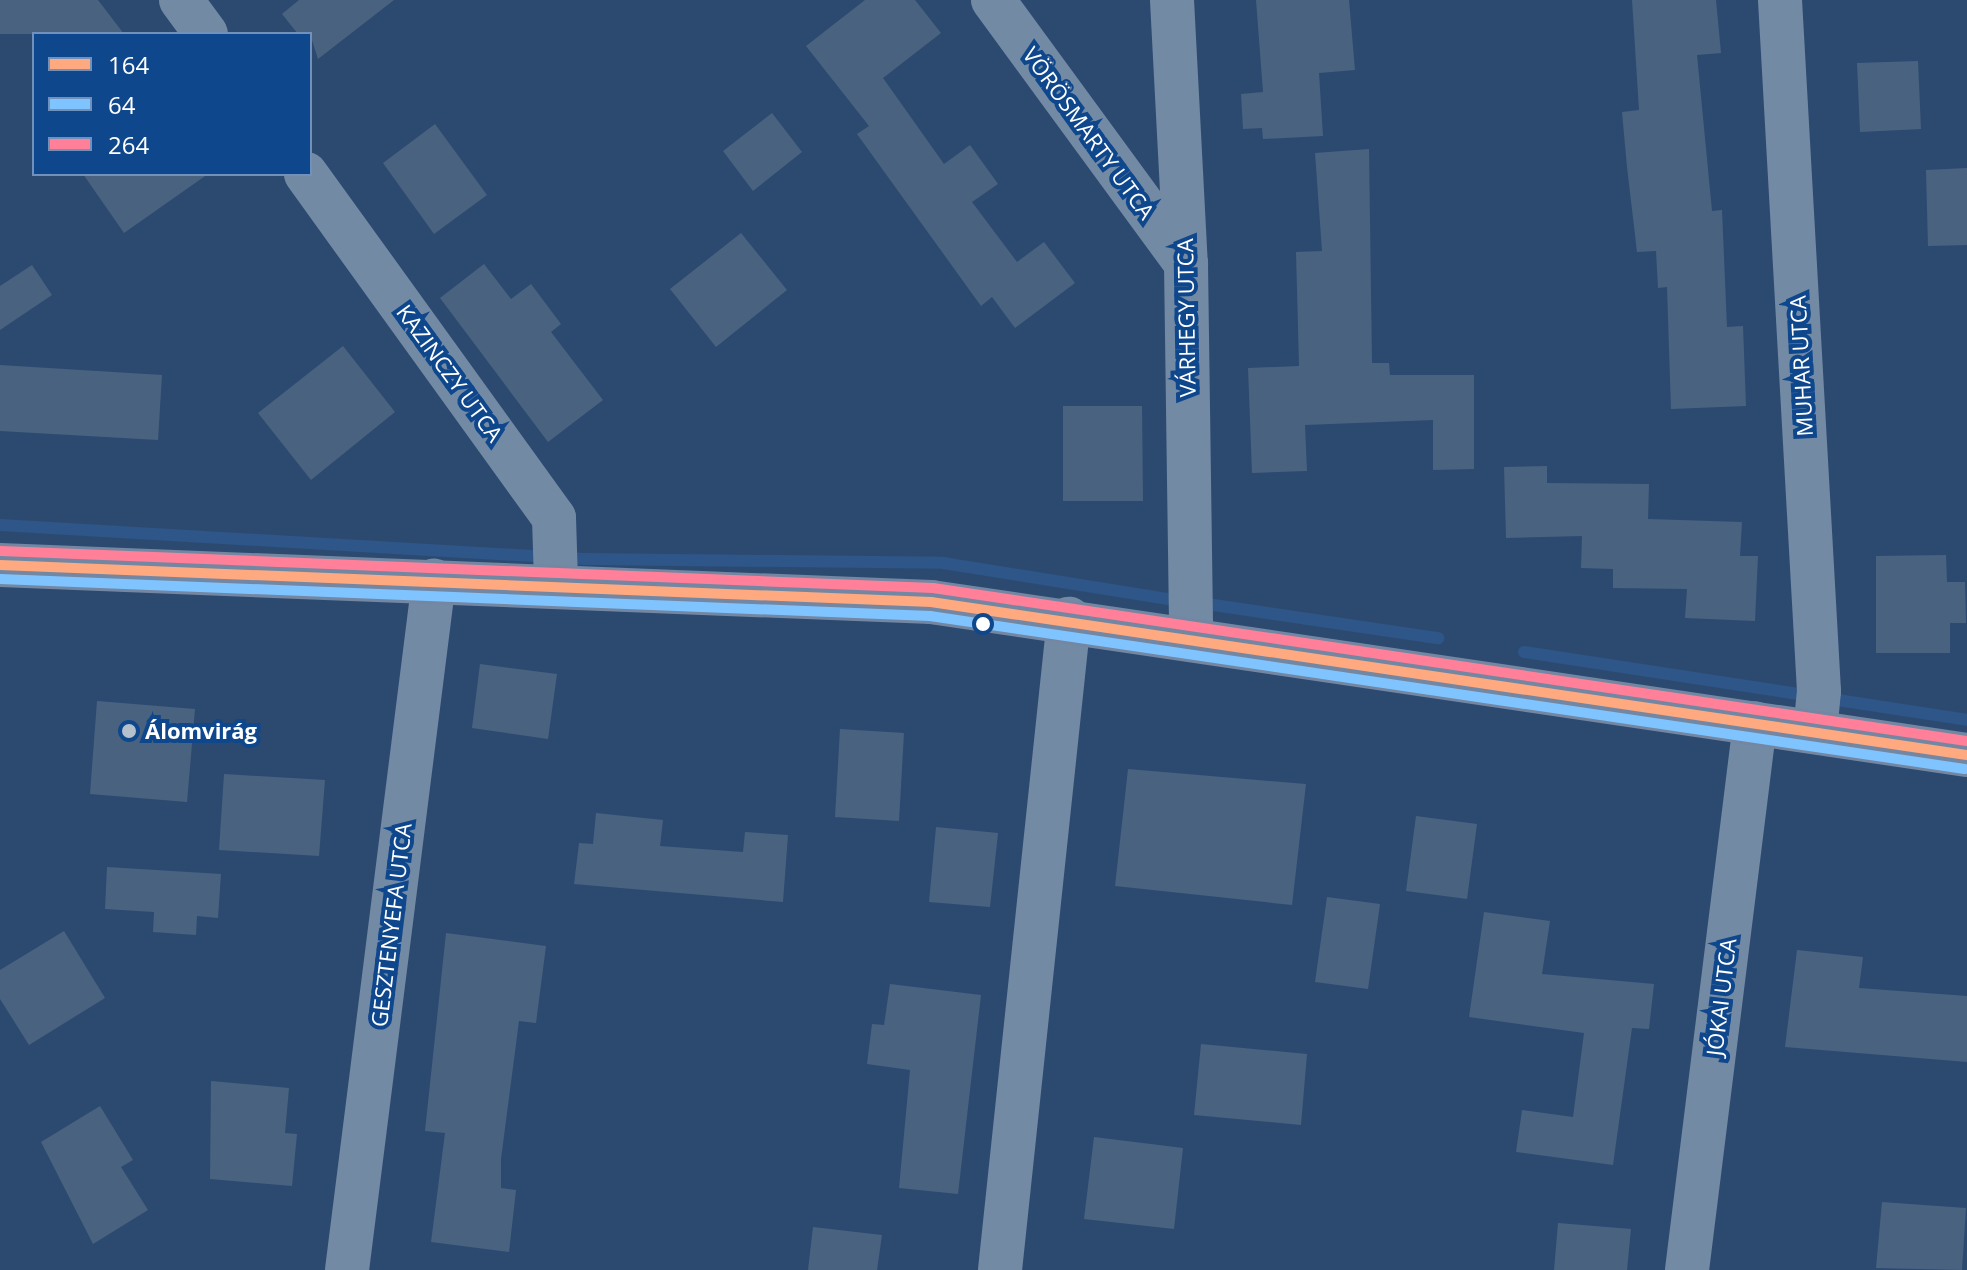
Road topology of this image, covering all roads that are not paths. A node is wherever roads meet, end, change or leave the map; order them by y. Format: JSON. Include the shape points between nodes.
{"nodes":[{"id":1,"x":181,"y":0,"type":"edge"},
{"id":2,"x":993,"y":0,"type":"edge"},
{"id":3,"x":1172,"y":0,"type":"edge"},
{"id":4,"x":1780,"y":0,"type":"edge"},
{"id":5,"x":205,"y":32,"type":"edge"},
{"id":6,"x":307,"y":176,"type":"edge"},
{"id":7,"x":1186,"y":264,"type":"junction"},
{"id":8,"x":0,"y":565,"type":"edge"},
{"id":9,"x":558,"y":567,"type":"junction"},
{"id":10,"x":434,"y":580,"type":"junction"},
{"id":11,"x":1191,"y":614,"type":"junction"},
{"id":12,"x":1069,"y":619,"type":"junction"},
{"id":13,"x":1817,"y":711,"type":"junction"},
{"id":14,"x":1755,"y":723,"type":"junction"},
{"id":15,"x":1967,"y":755,"type":"edge"},
{"id":16,"x":347,"y":1270,"type":"edge"},
{"id":17,"x":1000,"y":1270,"type":"edge"},
{"id":18,"x":1687,"y":1270,"type":"edge"}],
"edges":[{"from":1,"to":5,"type":"street"},
{"from":2,"to":7,"type":"street","name":"VÖRÖSMARTY UTCA"},
{"from":3,"to":7,"type":"street","name":"VÁRHEGY UTCA"},
{"from":4,"to":13,"type":"street","name":"MUHAR UTCA"},
{"from":6,"to":9,"type":"street","name":"KAZINCZY UTCA","via":[[554,518]]},
{"from":7,"to":11,"type":"street","name":"VÁRHEGY UTCA"},
{"from":8,"to":10,"type":"main road"},
{"from":9,"to":10,"type":"main road"},
{"from":9,"to":12,"type":"main road"},
{"from":10,"to":16,"type":"street","name":"GESZTENYEFA UTCA"},
{"from":11,"to":12,"type":"main road"},
{"from":11,"to":14,"type":"main road"},
{"from":12,"to":17,"type":"street"},
{"from":13,"to":14,"type":"main road"},
{"from":13,"to":15,"type":"main road"},
{"from":14,"to":18,"type":"street","name":"JÓKAI UTCA"}]}
